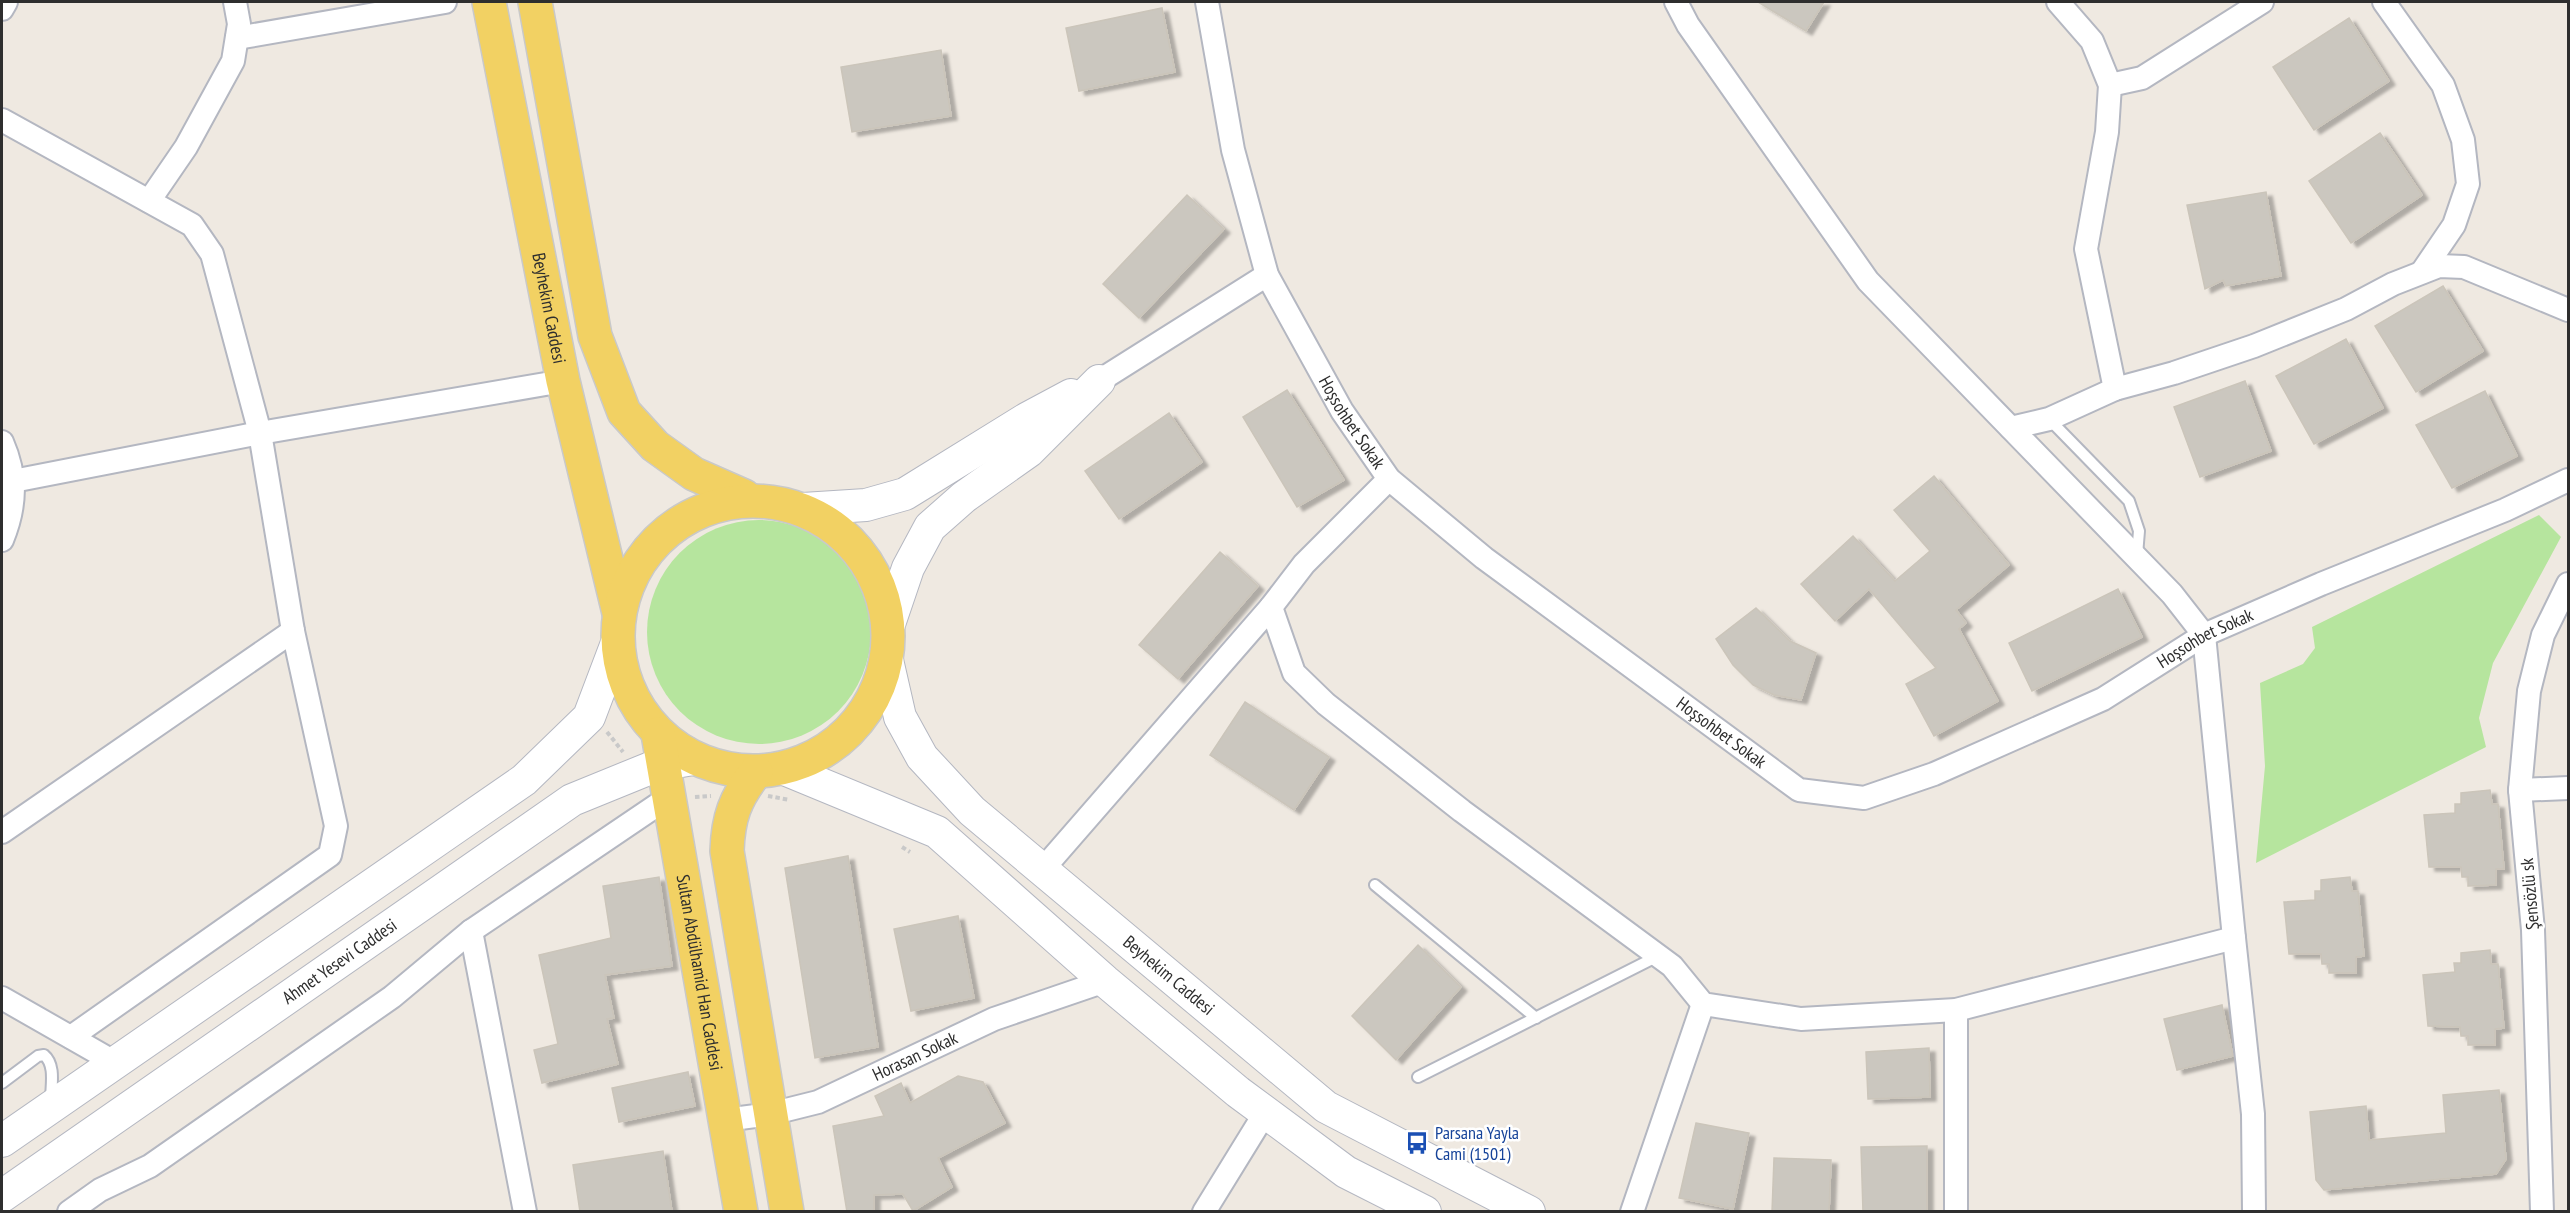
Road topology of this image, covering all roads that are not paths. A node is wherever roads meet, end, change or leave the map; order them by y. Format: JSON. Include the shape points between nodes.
{"nodes":[{"id":1,"x":6,"y":2,"type":"edge"},
{"id":2,"x":236,"y":2,"type":"edge"},
{"id":3,"x":445,"y":2,"type":"edge"},
{"id":4,"x":489,"y":2,"type":"edge"},
{"id":5,"x":535,"y":2,"type":"edge"},
{"id":6,"x":1207,"y":2,"type":"edge"},
{"id":7,"x":1676,"y":2,"type":"edge"},
{"id":8,"x":2058,"y":2,"type":"edge"},
{"id":9,"x":2262,"y":2,"type":"edge"},
{"id":10,"x":2384,"y":2,"type":"edge"},
{"id":11,"x":2,"y":9,"type":"edge"},
{"id":12,"x":237,"y":38,"type":"junction"},
{"id":13,"x":2110,"y":85,"type":"junction"},
{"id":14,"x":2,"y":120,"type":"edge"},
{"id":15,"x":149,"y":201,"type":"junction"},
{"id":16,"x":2422,"y":272,"type":"junction"},
{"id":17,"x":1267,"y":276,"type":"junction"},
{"id":18,"x":2568,"y":310,"type":"edge"},
{"id":19,"x":563,"y":381,"type":"junction"},
{"id":20,"x":1099,"y":381,"type":"junction"},
{"id":21,"x":2115,"y":389,"type":"junction"},
{"id":22,"x":2049,"y":419,"type":"junction"},
{"id":23,"x":2011,"y":428,"type":"junction"},
{"id":24,"x":260,"y":433,"type":"junction"},
{"id":25,"x":2,"y":442,"type":"edge"},
{"id":26,"x":1389,"y":479,"type":"junction"},
{"id":27,"x":2568,"y":480,"type":"edge"},
{"id":28,"x":13,"y":481,"type":"junction"},
{"id":29,"x":744,"y":496,"type":"junction"},
{"id":30,"x":802,"y":509,"type":"junction"},
{"id":31,"x":2,"y":540,"type":"edge"},
{"id":32,"x":2137,"y":557,"type":"junction"},
{"id":33,"x":2568,"y":585,"type":"edge"},
{"id":34,"x":1271,"y":607,"type":"junction"},
{"id":35,"x":889,"y":624,"type":"junction"},
{"id":36,"x":618,"y":628,"type":"junction"},
{"id":37,"x":293,"y":631,"type":"junction"},
{"id":38,"x":2204,"y":635,"type":"junction"},
{"id":39,"x":887,"y":660,"type":"junction"},
{"id":40,"x":671,"y":752,"type":"junction"},
{"id":41,"x":769,"y":770,"type":"junction"},
{"id":42,"x":2568,"y":788,"type":"edge"},
{"id":43,"x":2520,"y":790,"type":"junction"},
{"id":44,"x":669,"y":797,"type":"junction"},
{"id":45,"x":2,"y":832,"type":"edge"},
{"id":46,"x":1043,"y":870,"type":"junction"},
{"id":47,"x":730,"y":879,"type":"junction"},
{"id":48,"x":1375,"y":885,"type":"dead end"},
{"id":49,"x":684,"y":886,"type":"junction"},
{"id":50,"x":471,"y":931,"type":"junction"},
{"id":51,"x":2234,"y":938,"type":"junction"},
{"id":52,"x":1659,"y":956,"type":"junction"},
{"id":53,"x":1105,"y":981,"type":"junction"},
{"id":54,"x":4,"y":997,"type":"edge"},
{"id":55,"x":1703,"y":1004,"type":"junction"},
{"id":56,"x":1956,"y":1010,"type":"junction"},
{"id":57,"x":1536,"y":1017,"type":"junction"},
{"id":58,"x":71,"y":1037,"type":"junction"},
{"id":59,"x":114,"y":1062,"type":"junction"},
{"id":60,"x":1418,"y":1077,"type":"dead end"},
{"id":61,"x":2,"y":1083,"type":"edge"},
{"id":62,"x":51,"y":1107,"type":"junction"},
{"id":63,"x":1265,"y":1113,"type":"junction"},
{"id":64,"x":770,"y":1114,"type":"junction"},
{"id":65,"x":725,"y":1120,"type":"junction"},
{"id":66,"x":2,"y":1141,"type":"edge"},
{"id":67,"x":2,"y":1196,"type":"edge"},
{"id":68,"x":69,"y":1212,"type":"edge"},
{"id":69,"x":525,"y":1212,"type":"edge"},
{"id":70,"x":741,"y":1212,"type":"edge"},
{"id":71,"x":787,"y":1212,"type":"edge"},
{"id":72,"x":1204,"y":1212,"type":"edge"},
{"id":73,"x":1425,"y":1212,"type":"edge"},
{"id":74,"x":1529,"y":1212,"type":"edge"},
{"id":75,"x":1632,"y":1212,"type":"edge"},
{"id":76,"x":1956,"y":1212,"type":"edge"},
{"id":77,"x":2254,"y":1212,"type":"edge"},
{"id":78,"x":2542,"y":1212,"type":"edge"}],
"edges":[{"from":1,"to":11,"type":"street"},
{"from":2,"to":12,"type":"street"},
{"from":3,"to":12,"type":"street"},
{"from":4,"to":19,"type":"main road","name":"Beyhekim Caddesi"},
{"from":5,"to":29,"type":"main road","via":[[595,336],[624,412],[655,446],[678,463]]},
{"from":6,"to":17,"type":"street","name":"Hoşsohbet Sokak","via":[[1233,150]]},
{"from":7,"to":23,"type":"street","via":[[1688,26],[1868,281]]},
{"from":8,"to":13,"type":"street","via":[[2092,41]]},
{"from":9,"to":13,"type":"street","via":[[2142,78]]},
{"from":10,"to":16,"type":"street","via":[[2443,85],[2463,140],[2468,184],[2454,225]]},
{"from":12,"to":15,"type":"street","via":[[233,61],[192,138]]},
{"from":13,"to":21,"type":"street","via":[[2107,132],[2086,249]]},
{"from":14,"to":15,"type":"street"},
{"from":15,"to":24,"type":"street","via":[[192,225],[212,254]]},
{"from":16,"to":18,"type":"street","via":[[2439,266],[2464,267]]},
{"from":16,"to":21,"type":"street","via":[[2346,309],[2254,346]]},
{"from":17,"to":20,"type":"street"},
{"from":17,"to":26,"type":"street","name":"Hoşsohbet Sokak","via":[[1342,411]]},
{"from":19,"to":24,"type":"street"},
{"from":19,"to":36,"type":"main road","name":"Beyhekim Caddesi"},
{"from":20,"to":30,"type":"main road","via":[[1028,418],[905,494],[866,505]]},
{"from":20,"to":35,"type":"main road","via":[[1029,451],[964,497],[930,527],[908,568]]},
{"from":21,"to":22,"type":"street"},
{"from":22,"to":23,"type":"street"},
{"from":22,"to":32,"type":"lane","via":[[2129,501],[2139,531]]},
{"from":23,"to":32,"type":"street"},
{"from":24,"to":28,"type":"street"},
{"from":24,"to":37,"type":"street"},
{"from":25,"to":28,"type":"street"},
{"from":26,"to":34,"type":"street","via":[[1304,564]]},
{"from":26,"to":38,"type":"street","name":"Hoşsohbet Sokak","via":[[1484,558],[1799,790],[1864,798],[1934,774],[2103,699]]},
{"from":27,"to":38,"type":"street","name":"Hoşsohbet Sokak"},
{"from":28,"to":31,"type":"street","via":[[12,516]]},
{"from":29,"to":30,"type":"main road"},
{"from":29,"to":36,"type":"main road","via":[[686,518],[655,542],[632,575]]},
{"from":30,"to":35,"type":"main road","via":[[838,529],[865,558],[881,589]]},
{"from":32,"to":38,"type":"street"},
{"from":33,"to":43,"type":"street","name":"Şensözlü sk","via":[[2543,635],[2529,691]]},
{"from":34,"to":46,"type":"street"},
{"from":34,"to":52,"type":"street","via":[[1294,673],[1326,704],[1462,811]]},
{"from":35,"to":39,"type":"main road"},
{"from":36,"to":40,"type":"main road","name":"Beyhekim Caddesi","via":[[621,668],[629,692]]},
{"from":36,"to":59,"type":"main road","via":[[589,717],[524,780]]},
{"from":37,"to":45,"type":"street"},
{"from":37,"to":58,"type":"street","via":[[336,826],[330,855]]},
{"from":38,"to":51,"type":"street"},
{"from":39,"to":41,"type":"main road","via":[[874,697],[851,730],[819,754]]},
{"from":39,"to":46,"type":"main road","name":"Beyhekim Caddesi","via":[[900,717],[922,757],[972,811]]},
{"from":40,"to":41,"type":"main road","via":[[720,768]]},
{"from":40,"to":44,"type":"main road","name":"Sultan Abdülhamid Han Caddesi"},
{"from":40,"to":67,"type":"main road","name":"Ahmet Yesevi Caddesi","via":[[658,765],[572,800]]},
{"from":41,"to":47,"type":"main road","via":[[742,792],[729,819]]},
{"from":41,"to":53,"type":"main road","via":[[937,832]]},
{"from":42,"to":43,"type":"street"},
{"from":43,"to":78,"type":"street","name":"Şensözlü sk","via":[[2533,930]]},
{"from":44,"to":49,"type":"main road","name":"Sultan Abdülhamid Han Caddesi"},
{"from":44,"to":50,"type":"street"},
{"from":46,"to":74,"type":"main road","name":"Beyhekim Caddesi","via":[[1326,1107]]},
{"from":47,"to":49,"type":"main road","via":[[711,868],[699,869]]},
{"from":47,"to":64,"type":"main road"},
{"from":48,"to":57,"type":"lane"},
{"from":49,"to":65,"type":"main road","name":"Sultan Abdülhamid Han Caddesi"},
{"from":50,"to":68,"type":"street","via":[[383,1004],[150,1166],[100,1190]]},
{"from":50,"to":69,"type":"street"},
{"from":51,"to":56,"type":"street"},
{"from":51,"to":77,"type":"street","via":[[2253,1114]]},
{"from":52,"to":55,"type":"street"},
{"from":52,"to":57,"type":"lane"},
{"from":53,"to":63,"type":"main road"},
{"from":53,"to":64,"type":"street","name":"Horasan Sokak","via":[[994,1019],[818,1102]]},
{"from":54,"to":58,"type":"street"},
{"from":55,"to":56,"type":"street","via":[[1801,1018]]},
{"from":55,"to":75,"type":"street"},
{"from":56,"to":76,"type":"street"},
{"from":57,"to":60,"type":"lane"},
{"from":58,"to":59,"type":"street"},
{"from":59,"to":62,"type":"main road"},
{"from":61,"to":62,"type":"lane","via":[[44,1055],[50,1060]]},
{"from":62,"to":66,"type":"main road"},
{"from":63,"to":72,"type":"street"},
{"from":63,"to":73,"type":"main road","via":[[1346,1172]]},
{"from":64,"to":65,"type":"street","name":"Horasan Sokak"},
{"from":64,"to":71,"type":"main road"},
{"from":65,"to":70,"type":"main road","name":"Sultan Abdülhamid Han Caddesi"}]}
